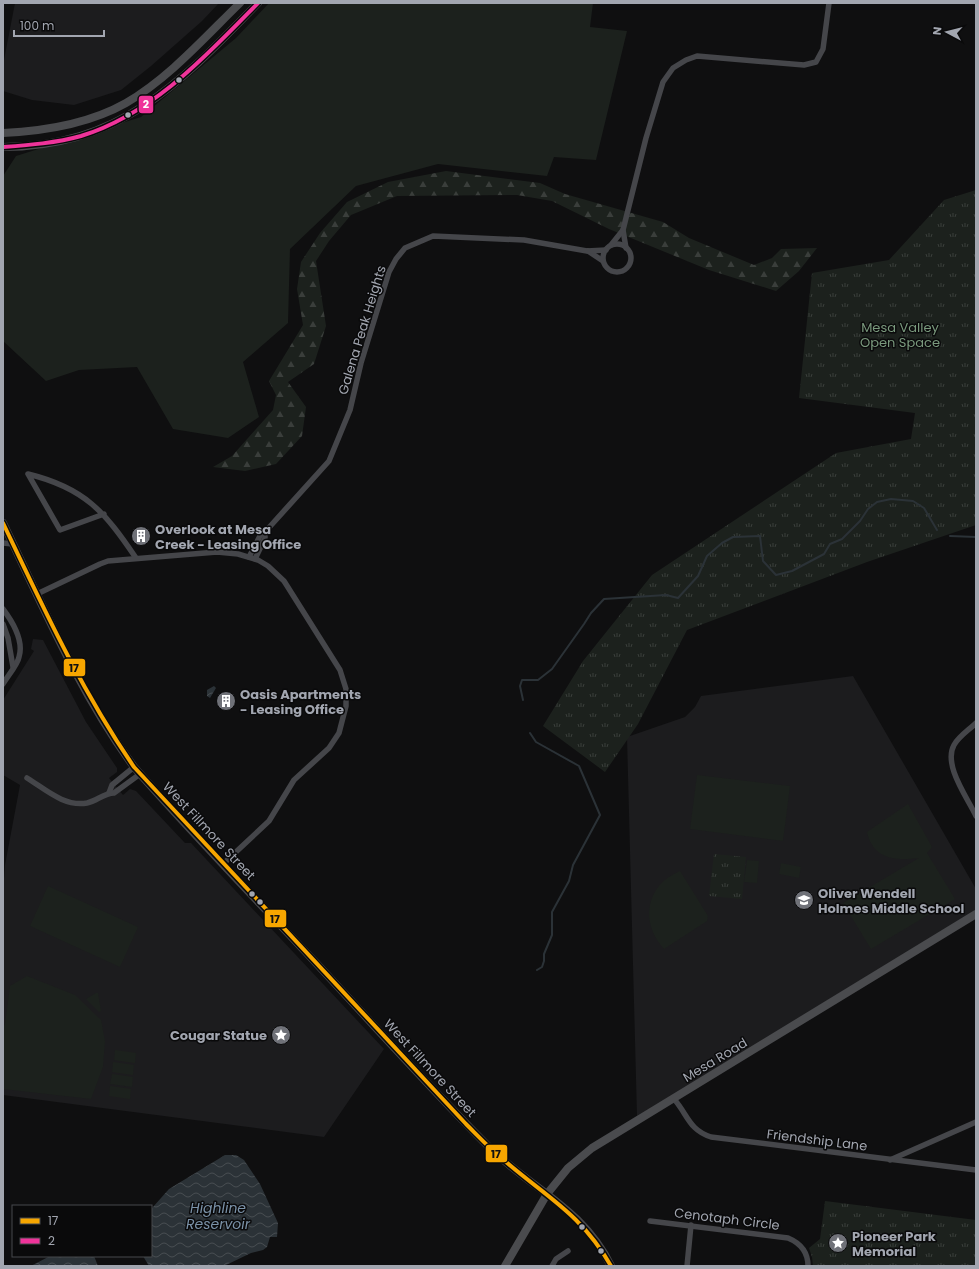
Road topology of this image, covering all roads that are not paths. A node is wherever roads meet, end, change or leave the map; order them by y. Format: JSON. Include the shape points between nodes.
{"nodes":[{"id":1,"x":240,"y":3,"type":"edge"},
{"id":2,"x":258,"y":3,"type":"edge"},
{"id":3,"x":829,"y":3,"type":"edge"},
{"id":4,"x":3,"y":133,"type":"edge"},
{"id":5,"x":3,"y":147,"type":"edge"},
{"id":6,"x":623,"y":230,"type":"junction"},
{"id":7,"x":611,"y":245,"type":"junction"},
{"id":8,"x":626,"y":248,"type":"junction"},
{"id":9,"x":606,"y":250,"type":"junction"},
{"id":10,"x":588,"y":251,"type":"junction"},
{"id":11,"x":603,"y":261,"type":"junction"},
{"id":12,"x":104,"y":514,"type":"junction"},
{"id":13,"x":3,"y":523,"type":"edge"},
{"id":14,"x":265,"y":532,"type":"junction"},
{"id":15,"x":3,"y":543,"type":"edge"},
{"id":16,"x":13,"y":544,"type":"junction"},
{"id":17,"x":249,"y":557,"type":"junction"},
{"id":18,"x":136,"y":558,"type":"junction"},
{"id":19,"x":255,"y":559,"type":"junction"},
{"id":20,"x":37,"y":594,"type":"junction"},
{"id":21,"x":3,"y":609,"type":"edge"},
{"id":22,"x":3,"y":624,"type":"edge"},
{"id":23,"x":13,"y":667,"type":"junction"},
{"id":24,"x":3,"y":684,"type":"edge"},
{"id":25,"x":976,"y":723,"type":"edge"},
{"id":26,"x":134,"y":767,"type":"junction"},
{"id":27,"x":140,"y":774,"type":"junction"},
{"id":28,"x":27,"y":778,"type":"dead end"},
{"id":29,"x":110,"y":793,"type":"junction"},
{"id":30,"x":975,"y":813,"type":"edge"},
{"id":31,"x":223,"y":864,"type":"junction"},
{"id":32,"x":976,"y":914,"type":"edge"},
{"id":33,"x":674,"y":1099,"type":"junction"},
{"id":34,"x":976,"y":1122,"type":"edge"},
{"id":35,"x":890,"y":1160,"type":"junction"},
{"id":36,"x":976,"y":1170,"type":"edge"},
{"id":37,"x":546,"y":1194,"type":"junction"},
{"id":38,"x":650,"y":1221,"type":"dead end"},
{"id":39,"x":691,"y":1225,"type":"junction"},
{"id":40,"x":568,"y":1251,"type":"dead end"},
{"id":41,"x":505,"y":1266,"type":"edge"},
{"id":42,"x":552,"y":1266,"type":"edge"},
{"id":43,"x":611,"y":1266,"type":"edge"},
{"id":44,"x":687,"y":1266,"type":"edge"},
{"id":45,"x":808,"y":1266,"type":"edge"}],
"edges":[{"from":1,"to":4,"type":"main road","via":[[174,66],[127,102],[75,123]]},
{"from":2,"to":5,"type":"main road","via":[[171,88],[130,116],[78,137],[40,145]]},
{"from":3,"to":6,"type":"street","via":[[823,49],[816,62],[804,65],[697,56],[674,68],[663,82]]},
{"from":6,"to":7,"type":"street"},
{"from":6,"to":8,"type":"street"},
{"from":7,"to":8,"type":"street"},
{"from":7,"to":9,"type":"street"},
{"from":8,"to":11,"type":"street","via":[[630,260],[622,271],[611,271]]},
{"from":9,"to":10,"type":"street"},
{"from":9,"to":11,"type":"street"},
{"from":10,"to":11,"type":"street"},
{"from":10,"to":14,"type":"street","name":"Galena Peak Heights","via":[[531,240],[433,236],[405,248],[396,259],[387,278],[350,410],[329,461]]},
{"from":12,"to":12,"type":"street","via":[[70,488],[51,479],[28,474],[60,530]]},
{"from":12,"to":18,"type":"street"},
{"from":13,"to":16,"type":"main road","name":"West Fillmore Street"},
{"from":14,"to":17,"type":"street","name":"Galena Peak Heights","via":[[261,534]]},
{"from":14,"to":19,"type":"street","name":"Galena Peak Heights","via":[[265,538]]},
{"from":15,"to":16,"type":"street"},
{"from":16,"to":20,"type":"main road","name":"West Fillmore Street"},
{"from":17,"to":18,"type":"street","via":[[217,552]]},
{"from":17,"to":19,"type":"street"},
{"from":18,"to":20,"type":"street","via":[[100,564]]},
{"from":19,"to":31,"type":"street","via":[[268,566],[284,581],[333,658],[344,679],[346,706],[341,728],[329,748],[294,780],[269,821]]},
{"from":20,"to":26,"type":"main road","name":"West Fillmore Street","via":[[88,698]]},
{"from":21,"to":23,"type":"street","via":[[15,628],[20,645],[19,658]]},
{"from":22,"to":23,"type":"street"},
{"from":23,"to":24,"type":"street"},
{"from":25,"to":30,"type":"street","via":[[956,741],[950,755],[953,770]]},
{"from":26,"to":27,"type":"main road","name":"West Fillmore Street"},
{"from":26,"to":29,"type":"street","via":[[112,785]]},
{"from":27,"to":29,"type":"street","via":[[114,793]]},
{"from":27,"to":31,"type":"main road","name":"West Fillmore Street"},
{"from":28,"to":29,"type":"street","via":[[61,800],[70,802],[96,801]]},
{"from":31,"to":37,"type":"main road","name":"West Fillmore Street","via":[[488,1146]]},
{"from":32,"to":33,"type":"main road","name":"Mesa Road"},
{"from":33,"to":35,"type":"street","name":"Friendship Lane","via":[[692,1126],[700,1133],[711,1137]]},
{"from":33,"to":37,"type":"main road","name":"Mesa Road","via":[[592,1148],[568,1168]]},
{"from":34,"to":35,"type":"street"},
{"from":35,"to":36,"type":"street","name":"Friendship Lane"},
{"from":37,"to":41,"type":"main road","name":"Mesa Road"},
{"from":37,"to":43,"type":"main road","name":"West Fillmore Street","via":[[588,1229]]},
{"from":38,"to":39,"type":"street","name":"Cenotaph Circle"},
{"from":39,"to":44,"type":"street"},
{"from":39,"to":45,"type":"street","name":"Cenotaph Circle","via":[[794,1240],[803,1248]]},
{"from":40,"to":42,"type":"street","via":[[556,1259]]}]}
